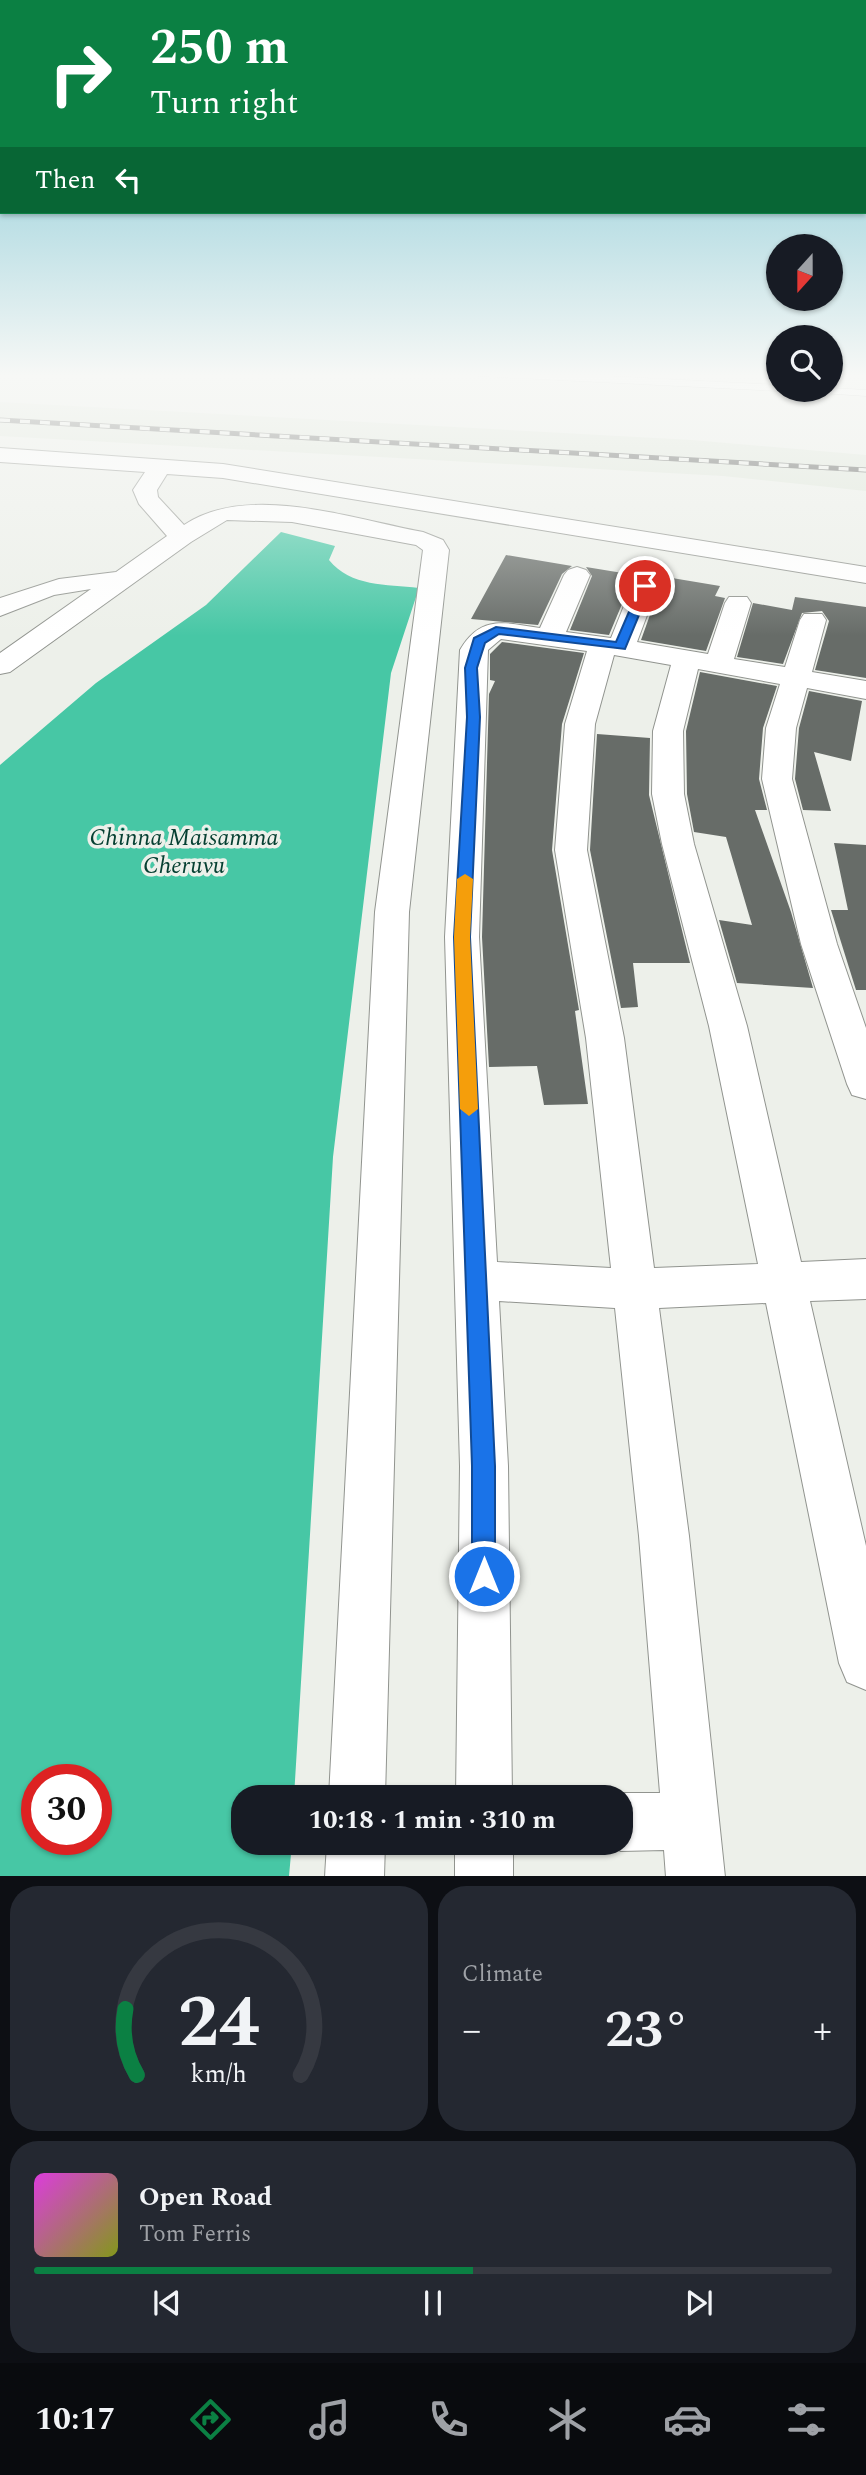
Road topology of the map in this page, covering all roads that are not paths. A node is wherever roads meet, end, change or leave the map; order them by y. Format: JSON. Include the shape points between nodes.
{"nodes":[{"id":1,"x":68,"y":461,"type":"edge"},
{"id":2,"x":159,"y":468,"type":"junction"},
{"id":3,"x":182,"y":537,"type":"junction"},
{"id":4,"x":577,"y":575,"type":"dead end"},
{"id":5,"x":866,"y":575,"type":"edge"},
{"id":6,"x":121,"y":579,"type":"junction"},
{"id":7,"x":645,"y":586,"type":"dead end"},
{"id":8,"x":738,"y":603,"type":"dead end"},
{"id":9,"x":0,"y":608,"type":"edge"},
{"id":10,"x":813,"y":620,"type":"dead end"},
{"id":11,"x":550,"y":637,"type":"junction"},
{"id":12,"x":612,"y":646,"type":"junction"},
{"id":13,"x":702,"y":663,"type":"junction"},
{"id":14,"x":0,"y":666,"type":"edge"},
{"id":15,"x":797,"y":678,"type":"junction"},
{"id":16,"x":866,"y":690,"type":"edge"},
{"id":17,"x":866,"y":1084,"type":"edge"},
{"id":18,"x":866,"y":1279,"type":"edge"},
{"id":19,"x":476,"y":1280,"type":"junction"},
{"id":20,"x":784,"y":1282,"type":"junction"},
{"id":21,"x":635,"y":1289,"type":"junction"},
{"id":22,"x":866,"y":1663,"type":"edge"},
{"id":23,"x":357,"y":1785,"type":"edge"},
{"id":24,"x":484,"y":1785,"type":"edge"},
{"id":25,"x":691,"y":1821,"type":"junction"},
{"id":26,"x":633,"y":1822,"type":"edge"},
{"id":27,"x":355,"y":1855,"type":"edge"},
{"id":28,"x":484,"y":1855,"type":"edge"},
{"id":29,"x":354,"y":1876,"type":"edge"},
{"id":30,"x":484,"y":1876,"type":"edge"},
{"id":31,"x":696,"y":1876,"type":"edge"}],
"edges":[{"from":1,"to":2,"type":"street"},
{"from":2,"to":3,"type":"street","via":[[145,490],[147,499]]},
{"from":2,"to":5,"type":"street","via":[[223,471]]},
{"from":3,"to":6,"type":"street"},
{"from":3,"to":23,"type":"street","via":[[212,517],[238,510],[423,540],[436,550],[392,912]]},
{"from":4,"to":11,"type":"street"},
{"from":6,"to":9,"type":"street","via":[[62,584]]},
{"from":6,"to":14,"type":"street"},
{"from":7,"to":12,"type":"street"},
{"from":8,"to":13,"type":"street"},
{"from":10,"to":15,"type":"street"},
{"from":11,"to":12,"type":"street"},
{"from":11,"to":19,"type":"street","via":[[496,630],[479,641],[471,668],[474,717],[462,937]]},
{"from":12,"to":13,"type":"street"},
{"from":12,"to":21,"type":"street","via":[[580,724],[571,850],[605,1038]]},
{"from":13,"to":15,"type":"street"},
{"from":13,"to":20,"type":"street","via":[[667,731],[668,794],[728,1026]]},
{"from":15,"to":16,"type":"street"},
{"from":15,"to":17,"type":"street","via":[[780,728],[777,779],[783,816]]},
{"from":18,"to":20,"type":"street"},
{"from":19,"to":21,"type":"street"},
{"from":19,"to":24,"type":"street","via":[[484,1466]]},
{"from":20,"to":21,"type":"street"},
{"from":20,"to":22,"type":"street"},
{"from":21,"to":25,"type":"street"},
{"from":25,"to":26,"type":"street"},
{"from":25,"to":31,"type":"street"},
{"from":27,"to":29,"type":"street"},
{"from":28,"to":30,"type":"street"}]}
